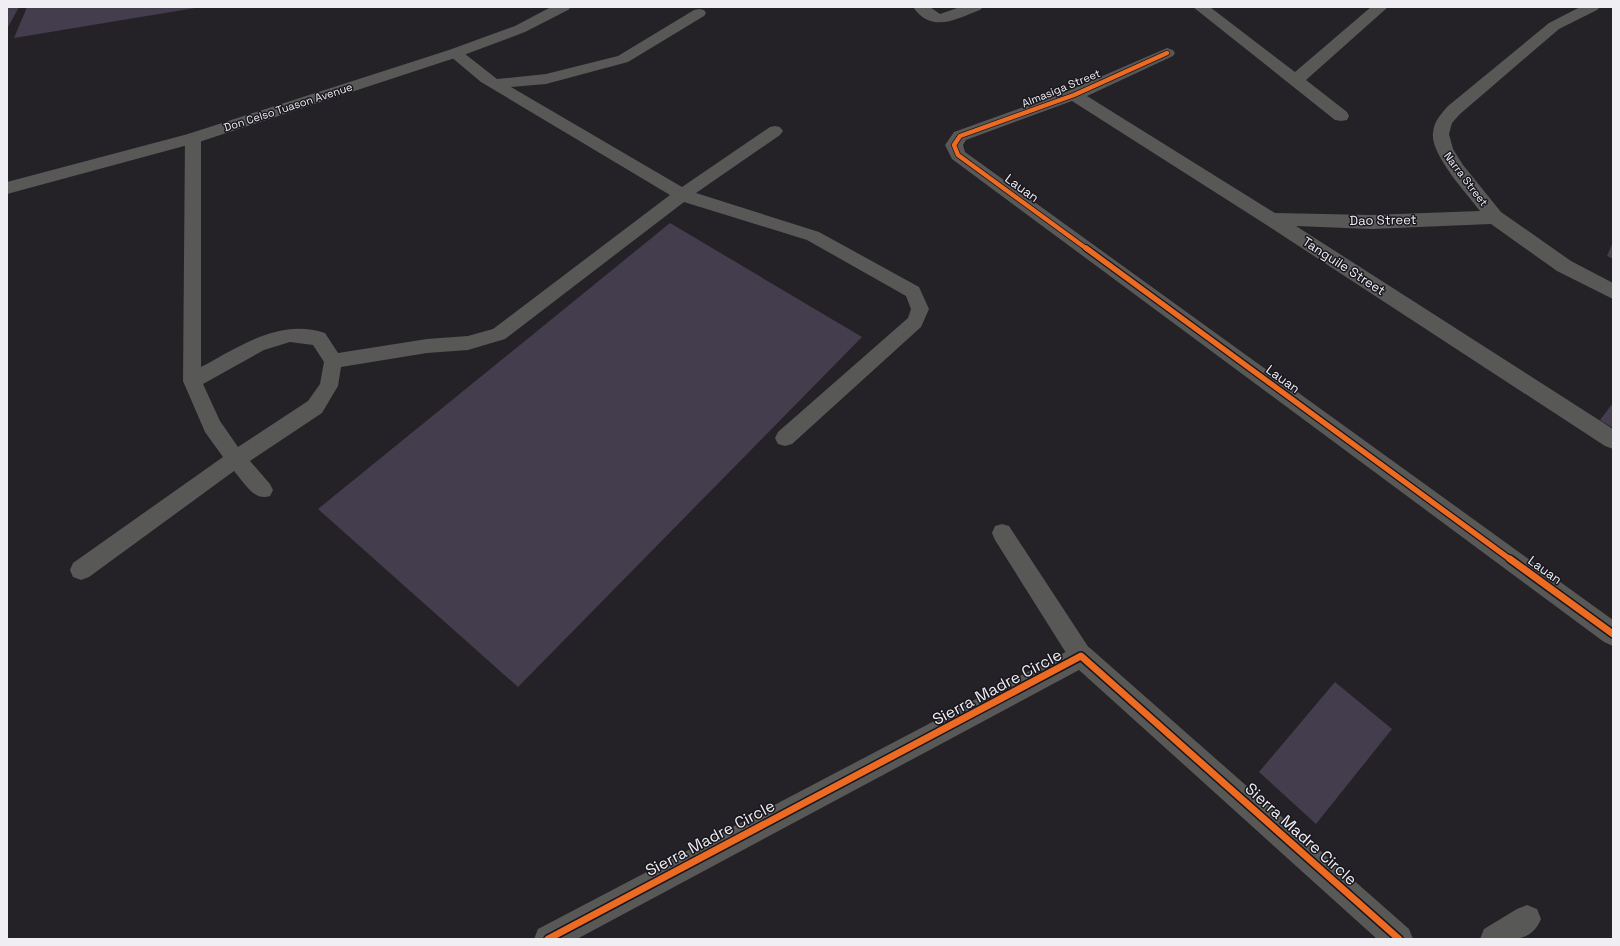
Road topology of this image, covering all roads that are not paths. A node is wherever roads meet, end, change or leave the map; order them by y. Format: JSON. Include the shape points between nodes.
{"nodes":[{"id":1,"x":563,"y":7,"type":"edge"},
{"id":2,"x":921,"y":7,"type":"edge"},
{"id":3,"x":975,"y":7,"type":"edge"},
{"id":4,"x":1201,"y":7,"type":"edge"},
{"id":5,"x":1380,"y":7,"type":"edge"},
{"id":6,"x":1554,"y":7,"type":"edge"},
{"id":7,"x":1592,"y":7,"type":"edge"},
{"id":8,"x":698,"y":13,"type":"dead end"},
{"id":9,"x":1554,"y":26,"type":"junction"},
{"id":10,"x":455,"y":53,"type":"junction"},
{"id":11,"x":1167,"y":53,"type":"dead end"},
{"id":12,"x":1296,"y":80,"type":"junction"},
{"id":13,"x":495,"y":84,"type":"junction"},
{"id":14,"x":1074,"y":95,"type":"junction"},
{"id":15,"x":1341,"y":116,"type":"dead end"},
{"id":16,"x":775,"y":131,"type":"dead end"},
{"id":17,"x":960,"y":136,"type":"joint"},
{"id":18,"x":193,"y":138,"type":"junction"},
{"id":19,"x":7,"y":188,"type":"edge"},
{"id":20,"x":682,"y":195,"type":"junction"},
{"id":21,"x":1495,"y":217,"type":"junction"},
{"id":22,"x":1271,"y":220,"type":"junction"},
{"id":23,"x":1613,"y":292,"type":"edge"},
{"id":24,"x":333,"y":361,"type":"junction"},
{"id":25,"x":192,"y":380,"type":"junction"},
{"id":26,"x":785,"y":438,"type":"dead end"},
{"id":27,"x":1613,"y":440,"type":"edge"},
{"id":28,"x":236,"y":459,"type":"junction"},
{"id":29,"x":263,"y":490,"type":"dead end"},
{"id":30,"x":1002,"y":533,"type":"dead end"},
{"id":31,"x":81,"y":570,"type":"dead end"},
{"id":32,"x":1613,"y":634,"type":"edge"},
{"id":33,"x":1082,"y":656,"type":"junction"},
{"id":34,"x":1528,"y":918,"type":"dead end"},
{"id":35,"x":548,"y":939,"type":"edge"},
{"id":36,"x":1400,"y":939,"type":"edge"},
{"id":37,"x":1494,"y":939,"type":"edge"}],
"edges":[{"from":1,"to":10,"type":"street","name":"Don Celso Tuason Avenue","via":[[520,29]]},
{"from":2,"to":3,"type":"street","via":[[933,17],[940,19]]},
{"from":4,"to":12,"type":"street"},
{"from":5,"to":12,"type":"street"},
{"from":6,"to":9,"type":"street"},
{"from":7,"to":9,"type":"street","name":"Narra Street"},
{"from":8,"to":13,"type":"lane","via":[[623,59],[546,79]]},
{"from":9,"to":21,"type":"street","name":"Narra Street","via":[[1454,110],[1444,122],[1441,134],[1444,149]]},
{"from":10,"to":13,"type":"lane"},
{"from":10,"to":18,"type":"street","name":"Don Celso Tuason Avenue"},
{"from":11,"to":14,"type":"street","name":"Almasiga Street"},
{"from":12,"to":15,"type":"street"},
{"from":13,"to":20,"type":"lane"},
{"from":14,"to":17,"type":"street","name":"Almasiga Street"},
{"from":14,"to":22,"type":"street","name":"Tanguile Street"},
{"from":16,"to":20,"type":"lane"},
{"from":17,"to":32,"type":"street","name":"Lauan","via":[[954,145],[958,155]]},
{"from":18,"to":19,"type":"street","name":"Don Celso Tuason Avenue"},
{"from":18,"to":25,"type":"lane"},
{"from":20,"to":24,"type":"lane","via":[[499,334],[468,343],[427,346]]},
{"from":20,"to":26,"type":"lane","via":[[813,236],[913,292],[920,309],[915,322]]},
{"from":21,"to":22,"type":"street","name":"Dao Street","via":[[1371,222]]},
{"from":21,"to":23,"type":"street","name":"Narra Street","via":[[1564,266]]},
{"from":22,"to":27,"type":"street","name":"Tanguile Street"},
{"from":24,"to":25,"type":"lane","via":[[319,338],[290,336],[258,344]]},
{"from":24,"to":28,"type":"lane","via":[[330,386],[315,407]]},
{"from":25,"to":28,"type":"lane","via":[[212,426]]},
{"from":28,"to":29,"type":"lane"},
{"from":28,"to":31,"type":"lane"},
{"from":30,"to":33,"type":"lane"},
{"from":33,"to":35,"type":"street","name":"Sierra Madre Circle"},
{"from":33,"to":36,"type":"street","name":"Sierra Madre Circle"},
{"from":34,"to":37,"type":"street"}]}
